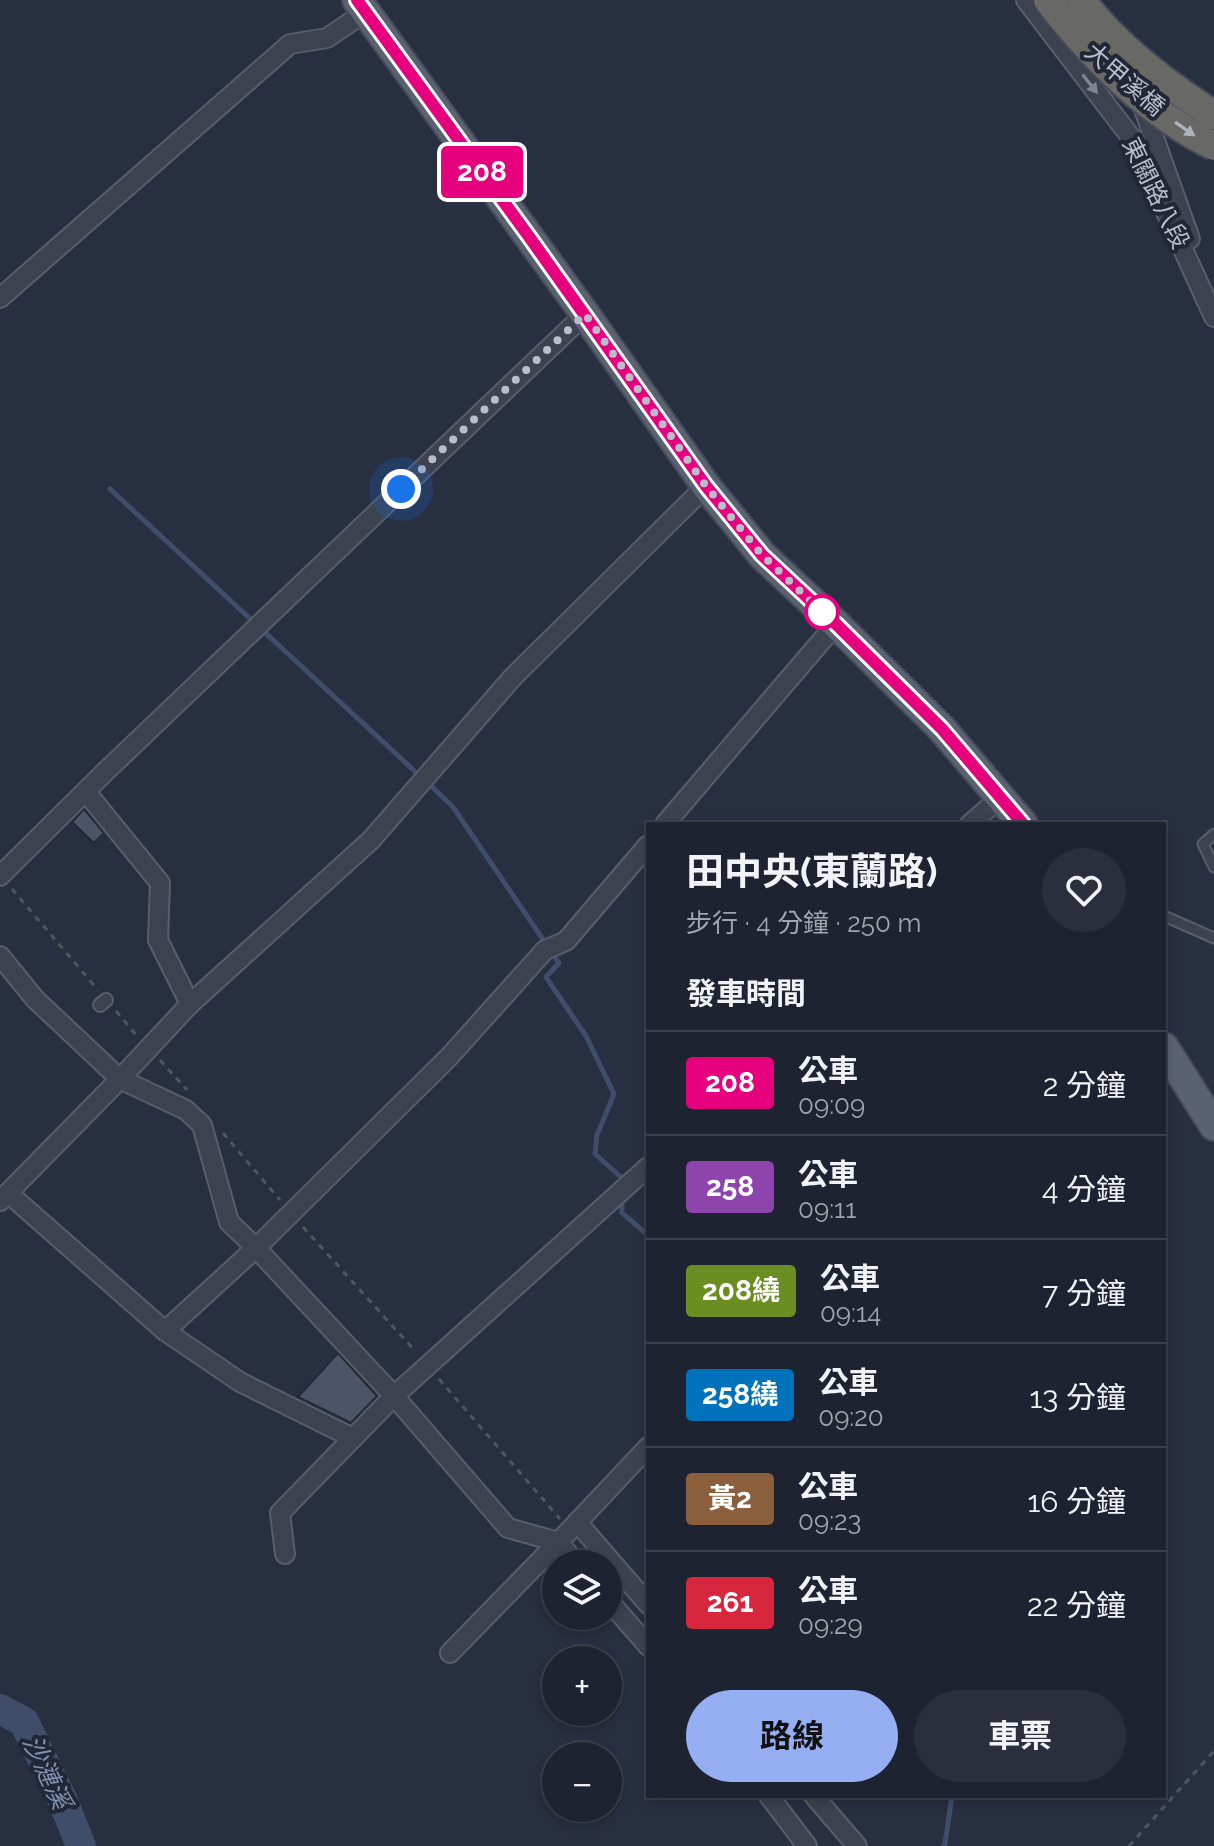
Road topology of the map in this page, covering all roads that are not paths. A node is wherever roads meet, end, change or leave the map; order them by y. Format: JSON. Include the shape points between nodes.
{"nodes":[{"id":1,"x":1026,"y":0,"type":"edge"},
{"id":2,"x":1048,"y":0,"type":"edge"},
{"id":3,"x":1081,"y":0,"type":"edge"},
{"id":4,"x":1100,"y":0,"type":"edge"},
{"id":5,"x":362,"y":6,"type":"edge"},
{"id":6,"x":1214,"y":115,"type":"edge"},
{"id":7,"x":1214,"y":146,"type":"edge"},
{"id":8,"x":0,"y":298,"type":"edge"},
{"id":9,"x":585,"y":314,"type":"junction"},
{"id":10,"x":1214,"y":315,"type":"edge"},
{"id":11,"x":706,"y":486,"type":"junction"},
{"id":12,"x":836,"y":624,"type":"junction"},
{"id":13,"x":86,"y":792,"type":"junction"},
{"id":14,"x":1001,"y":797,"type":"junction"},
{"id":15,"x":667,"y":822,"type":"edge"},
{"id":16,"x":972,"y":822,"type":"edge"},
{"id":17,"x":1021,"y":822,"type":"edge"},
{"id":18,"x":1214,"y":834,"type":"edge"},
{"id":19,"x":646,"y":847,"type":"edge"},
{"id":20,"x":1214,"y":867,"type":"edge"},
{"id":21,"x":0,"y":876,"type":"edge"},
{"id":22,"x":1166,"y":917,"type":"edge"},
{"id":23,"x":1214,"y":938,"type":"edge"},
{"id":24,"x":0,"y":956,"type":"edge"},
{"id":25,"x":190,"y":1004,"type":"junction"},
{"id":26,"x":1166,"y":1050,"type":"edge"},
{"id":27,"x":120,"y":1079,"type":"junction"},
{"id":28,"x":1214,"y":1126,"type":"edge"},
{"id":29,"x":646,"y":1169,"type":"edge"},
{"id":30,"x":4,"y":1197,"type":"edge"},
{"id":31,"x":256,"y":1248,"type":"junction"},
{"id":32,"x":165,"y":1331,"type":"junction"},
{"id":33,"x":394,"y":1396,"type":"junction"},
{"id":34,"x":353,"y":1438,"type":"junction"},
{"id":35,"x":646,"y":1449,"type":"edge"},
{"id":36,"x":568,"y":1532,"type":"junction"},
{"id":37,"x":573,"y":1550,"type":"edge"},
{"id":38,"x":285,"y":1554,"type":"dead end"},
{"id":39,"x":646,"y":1602,"type":"edge"},
{"id":40,"x":622,"y":1616,"type":"edge"},
{"id":41,"x":646,"y":1644,"type":"edge"},
{"id":42,"x":450,"y":1653,"type":"dead end"},
{"id":43,"x":771,"y":1798,"type":"edge"},
{"id":44,"x":816,"y":1798,"type":"edge"},
{"id":45,"x":807,"y":1846,"type":"edge"},
{"id":46,"x":857,"y":1846,"type":"edge"}],
"edges":[{"from":1,"to":10,"type":"street","name":"東關路八段","one_way":true,"via":[[1133,140]]},
{"from":2,"to":7,"type":"highway","name":"大甲溪橋","one_way":true,"bridge":true,"via":[[1116,77]]},
{"from":3,"to":6,"type":"highway","name":"大甲溪橋","bridge":true,"via":[[1177,91]]},
{"from":4,"to":10,"type":"street","name":"東關路八段","via":[[1118,35]]},
{"from":5,"to":8,"type":"street","via":[[327,38],[290,44]]},
{"from":5,"to":9,"type":"main road"},
{"from":9,"to":11,"type":"main road"},
{"from":9,"to":13,"type":"street"},
{"from":11,"to":12,"type":"main road","via":[[762,555]]},
{"from":11,"to":25,"type":"street","via":[[513,677],[371,840]]},
{"from":12,"to":14,"type":"main road","via":[[942,729]]},
{"from":12,"to":15,"type":"street"},
{"from":13,"to":21,"type":"street"},
{"from":13,"to":25,"type":"street","via":[[160,883],[158,940]]},
{"from":14,"to":16,"type":"street"},
{"from":14,"to":17,"type":"main road"},
{"from":18,"to":20,"type":"lane","via":[[1203,844]]},
{"from":19,"to":31,"type":"street","via":[[566,941],[545,950],[449,1057]]},
{"from":22,"to":23,"type":"lane"},
{"from":24,"to":27,"type":"street","via":[[35,999]]},
{"from":25,"to":27,"type":"street"},
{"from":26,"to":28,"type":"main road"},
{"from":27,"to":30,"type":"street"},
{"from":27,"to":31,"type":"street","via":[[186,1110],[202,1125],[229,1222]]},
{"from":29,"to":33,"type":"street"},
{"from":30,"to":32,"type":"street"},
{"from":31,"to":32,"type":"street"},
{"from":31,"to":33,"type":"street"},
{"from":32,"to":34,"type":"street","via":[[240,1382]]},
{"from":33,"to":34,"type":"street"},
{"from":33,"to":36,"type":"street","via":[[508,1528]]},
{"from":34,"to":38,"type":"street","via":[[280,1513]]},
{"from":35,"to":36,"type":"street"},
{"from":36,"to":37,"type":"street"},
{"from":36,"to":39,"type":"street"},
{"from":36,"to":42,"type":"street"},
{"from":40,"to":41,"type":"street"},
{"from":43,"to":45,"type":"street"},
{"from":44,"to":46,"type":"street"}]}
